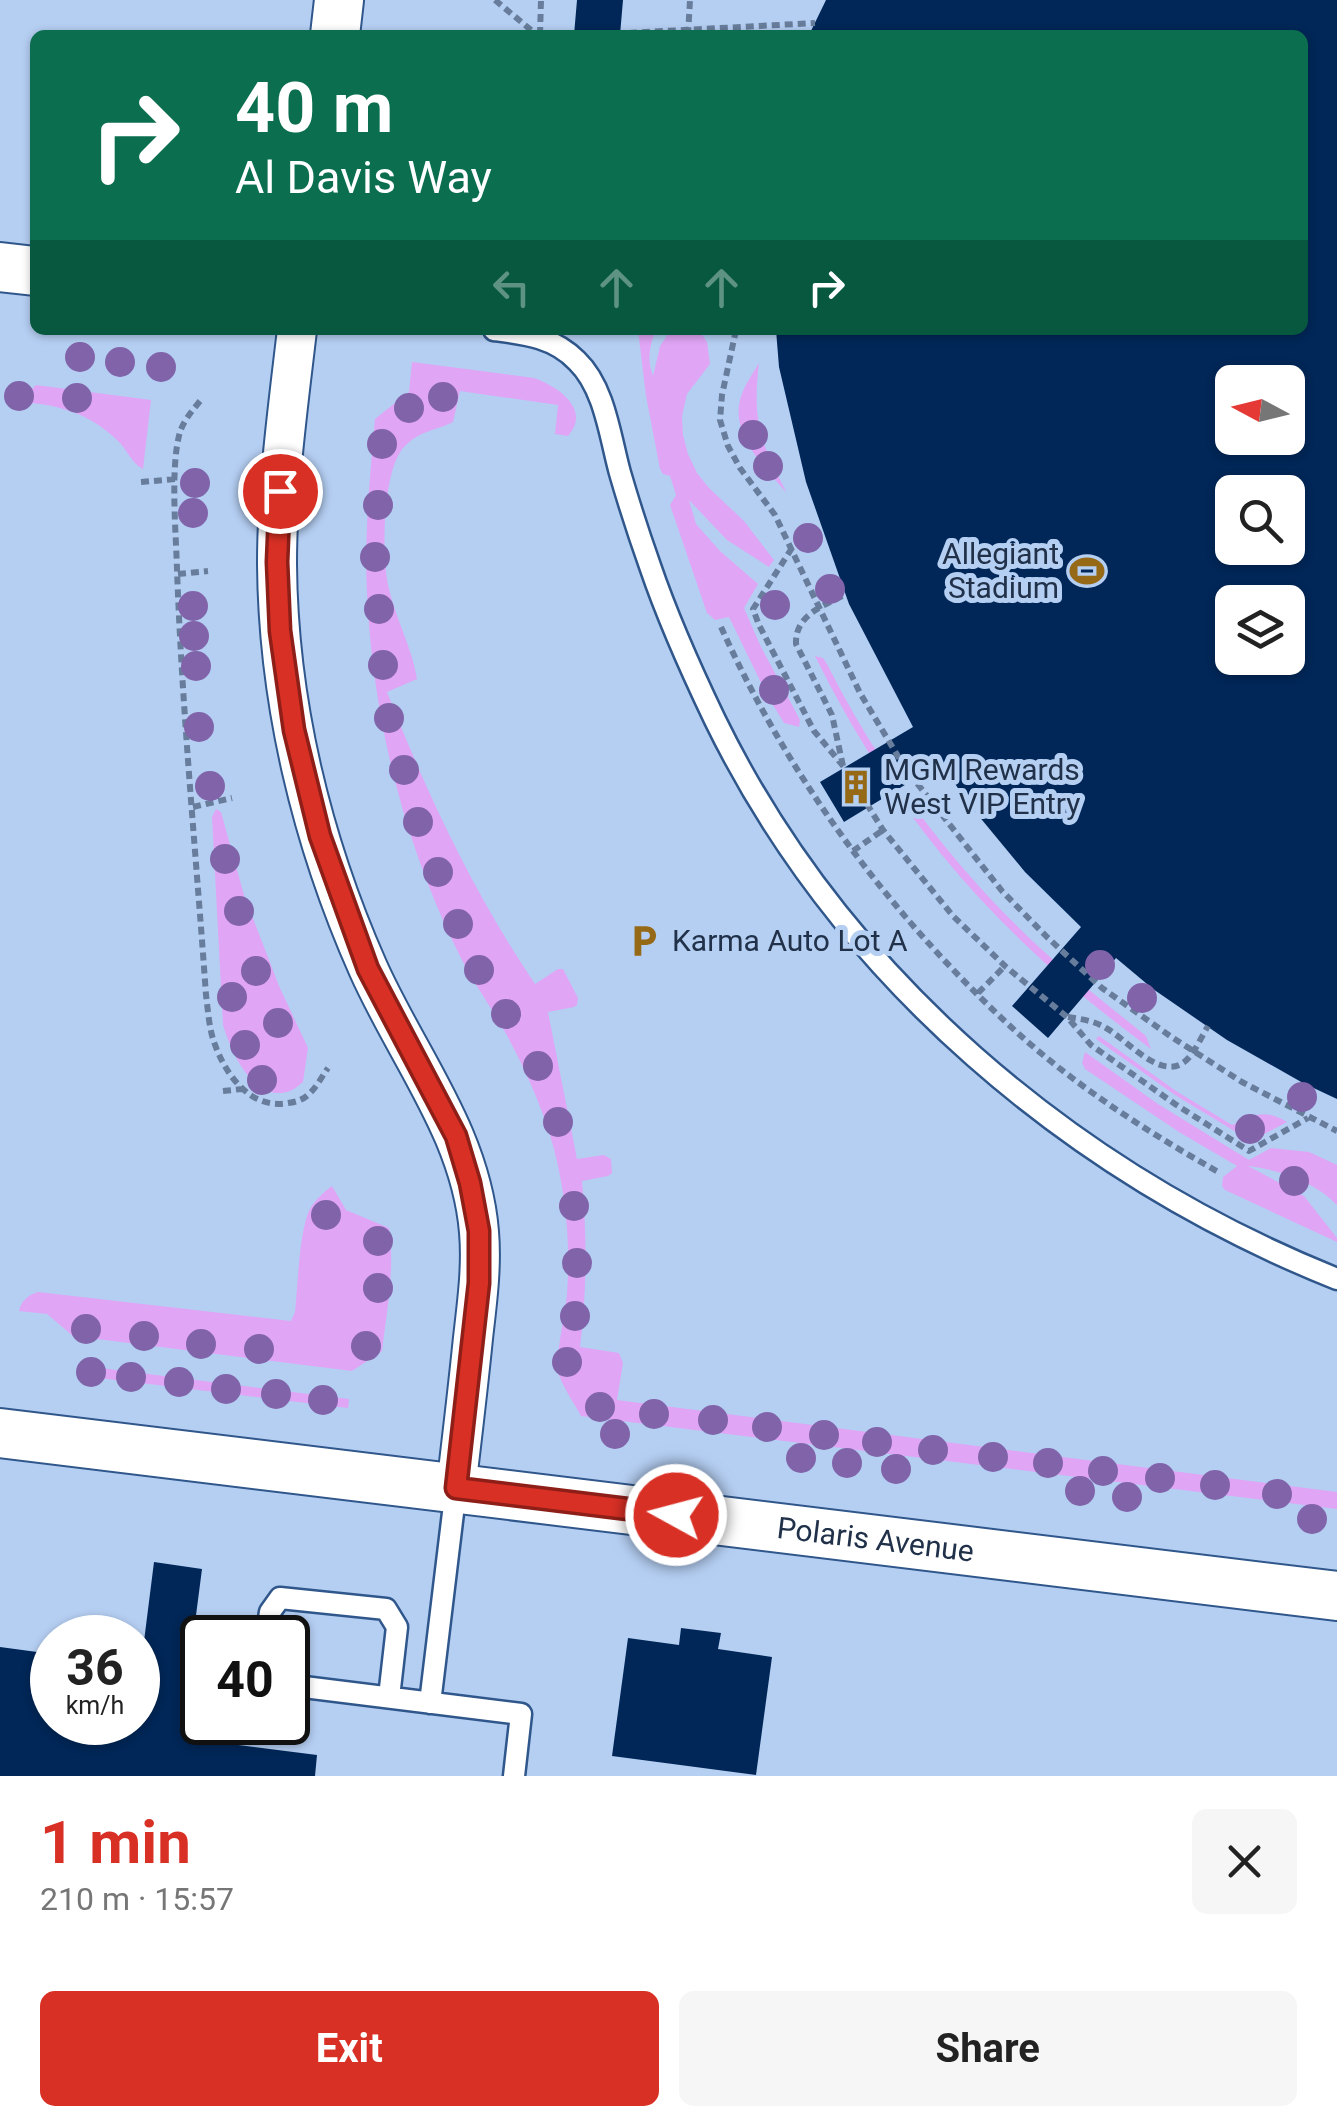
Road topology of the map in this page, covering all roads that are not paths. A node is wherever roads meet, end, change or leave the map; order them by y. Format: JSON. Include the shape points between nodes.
{"nodes":[{"id":1,"x":340,"y":0,"type":"edge"},
{"id":2,"x":336,"y":30,"type":"edge"},
{"id":3,"x":0,"y":267,"type":"edge"},
{"id":4,"x":30,"y":270,"type":"edge"},
{"id":5,"x":297,"y":335,"type":"edge"},
{"id":6,"x":531,"y":335,"type":"edge"},
{"id":7,"x":1337,"y":1279,"type":"edge"},
{"id":8,"x":0,"y":1433,"type":"edge"},
{"id":9,"x":456,"y":1488,"type":"junction"},
{"id":10,"x":1337,"y":1596,"type":"edge"},
{"id":11,"x":270,"y":1615,"type":"edge"},
{"id":12,"x":310,"y":1688,"type":"edge"},
{"id":13,"x":389,"y":1697,"type":"junction"},
{"id":14,"x":430,"y":1703,"type":"junction"},
{"id":15,"x":514,"y":1776,"type":"edge"}],
"edges":[{"from":1,"to":2,"type":"street"},
{"from":3,"to":4,"type":"street"},
{"from":5,"to":9,"type":"street","via":[[277,562],[290,711],[340,898],[368,969],[456,1136],[470,1183],[479,1283]]},
{"from":6,"to":7,"type":"lane","via":[[563,349],[590,378],[651,570],[716,720],[787,842],[877,958],[959,1043],[1098,1154],[1248,1242]]},
{"from":8,"to":9,"type":"street","name":"Polaris Avenue"},
{"from":9,"to":10,"type":"street","name":"Polaris Avenue"},
{"from":9,"to":14,"type":"lane"},
{"from":11,"to":13,"type":"lane","via":[[280,1598],[386,1609],[397,1627]]},
{"from":12,"to":13,"type":"lane"},
{"from":13,"to":14,"type":"lane"},
{"from":14,"to":15,"type":"lane","via":[[521,1714]]}]}
